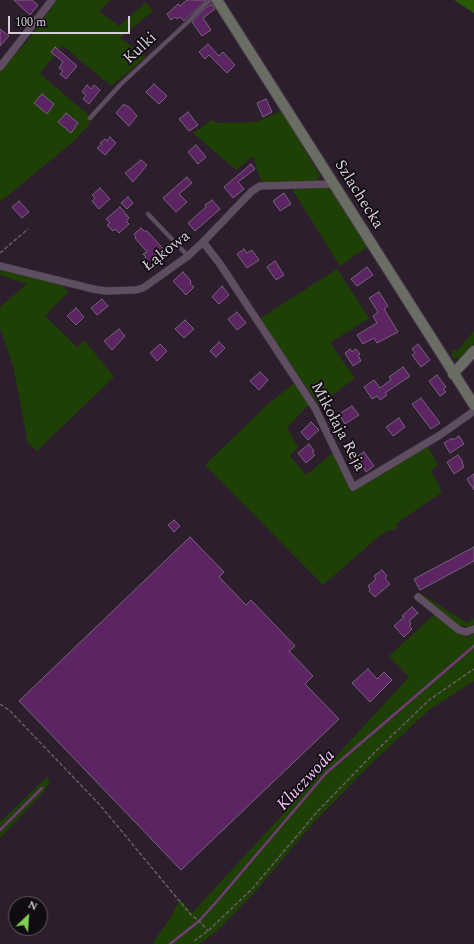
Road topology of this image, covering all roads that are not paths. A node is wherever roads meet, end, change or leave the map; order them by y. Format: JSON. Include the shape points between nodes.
{"nodes":[{"id":1,"x":52,"y":0,"type":"edge"},
{"id":2,"x":211,"y":0,"type":"edge"},
{"id":3,"x":217,"y":0,"type":"edge"},
{"id":4,"x":0,"y":67,"type":"edge"},
{"id":5,"x":90,"y":118,"type":"dead end"},
{"id":6,"x":333,"y":184,"type":"junction"},
{"id":7,"x":148,"y":214,"type":"dead end"},
{"id":8,"x":203,"y":242,"type":"junction"},
{"id":9,"x":188,"y":256,"type":"junction"},
{"id":10,"x":0,"y":266,"type":"edge"},
{"id":11,"x":474,"y":351,"type":"edge"},
{"id":12,"x":454,"y":374,"type":"junction"},
{"id":13,"x":474,"y":406,"type":"edge"},
{"id":14,"x":474,"y":411,"type":"edge"},
{"id":15,"x":418,"y":597,"type":"dead end"},
{"id":16,"x":474,"y":629,"type":"edge"}],
"edges":[{"from":1,"to":4,"type":"street"},
{"from":2,"to":5,"type":"lane","name":"Kulki","via":[[121,84]]},
{"from":3,"to":6,"type":"street","name":"Szlachecka"},
{"from":6,"to":8,"type":"street","name":"Łąkowa","via":[[260,186],[252,191]]},
{"from":6,"to":12,"type":"street","name":"Szlachecka"},
{"from":7,"to":9,"type":"lane"},
{"from":8,"to":9,"type":"street","name":"Łąkowa"},
{"from":8,"to":14,"type":"street","name":"Mikołaja Reja","via":[[315,408],[353,487],[440,435]]},
{"from":9,"to":10,"type":"street","name":"Łąkowa","via":[[143,288],[132,290],[93,289]]},
{"from":11,"to":12,"type":"street"},
{"from":12,"to":13,"type":"street","name":"Szlachecka"},
{"from":15,"to":16,"type":"street","via":[[459,630],[466,632]]}]}
